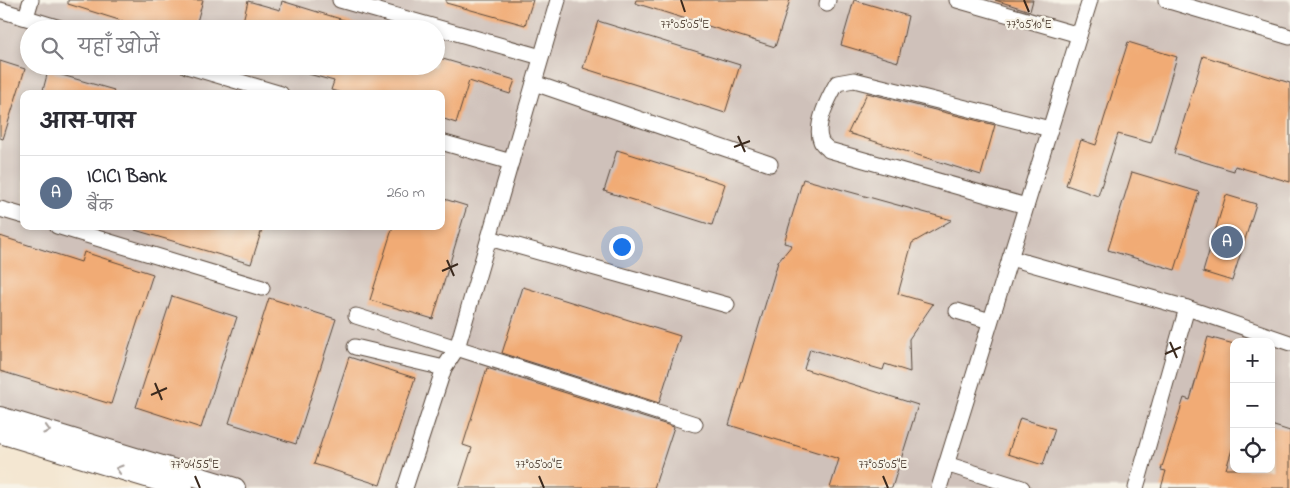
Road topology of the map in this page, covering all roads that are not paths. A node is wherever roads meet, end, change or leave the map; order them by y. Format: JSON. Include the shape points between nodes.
{"nodes":[{"id":1,"x":31,"y":0,"type":"edge"},
{"id":2,"x":340,"y":0,"type":"edge"},
{"id":3,"x":558,"y":0,"type":"edge"},
{"id":4,"x":957,"y":0,"type":"edge"},
{"id":5,"x":1090,"y":0,"type":"edge"},
{"id":6,"x":1166,"y":0,"type":"edge"},
{"id":7,"x":0,"y":10,"type":"edge"},
{"id":8,"x":26,"y":18,"type":"junction"},
{"id":9,"x":33,"y":20,"type":"edge"},
{"id":10,"x":411,"y":20,"type":"edge"},
{"id":11,"x":445,"y":30,"type":"edge"},
{"id":12,"x":1079,"y":35,"type":"junction"},
{"id":13,"x":1290,"y":37,"type":"edge"},
{"id":14,"x":541,"y":57,"type":"junction"},
{"id":15,"x":217,"y":75,"type":"edge"},
{"id":16,"x":534,"y":83,"type":"junction"},
{"id":17,"x":268,"y":90,"type":"edge"},
{"id":18,"x":1050,"y":129,"type":"junction"},
{"id":19,"x":445,"y":143,"type":"edge"},
{"id":20,"x":511,"y":162,"type":"junction"},
{"id":21,"x":770,"y":164,"type":"dead end"},
{"id":22,"x":1026,"y":206,"type":"junction"},
{"id":23,"x":0,"y":209,"type":"edge"},
{"id":24,"x":20,"y":215,"type":"edge"},
{"id":25,"x":70,"y":230,"type":"edge"},
{"id":26,"x":489,"y":238,"type":"junction"},
{"id":27,"x":1010,"y":258,"type":"junction"},
{"id":28,"x":262,"y":288,"type":"dead end"},
{"id":29,"x":727,"y":305,"type":"dead end"},
{"id":30,"x":1187,"y":308,"type":"junction"},
{"id":31,"x":958,"y":311,"type":"dead end"},
{"id":32,"x":356,"y":316,"type":"dead end"},
{"id":33,"x":990,"y":322,"type":"junction"},
{"id":34,"x":1290,"y":343,"type":"edge"},
{"id":35,"x":355,"y":347,"type":"dead end"},
{"id":36,"x":457,"y":348,"type":"junction"},
{"id":37,"x":444,"y":368,"type":"junction"},
{"id":38,"x":0,"y":417,"type":"edge"},
{"id":39,"x":695,"y":424,"type":"dead end"},
{"id":40,"x":0,"y":433,"type":"edge"},
{"id":41,"x":946,"y":464,"type":"junction"},
{"id":42,"x":183,"y":488,"type":"edge"},
{"id":43,"x":235,"y":488,"type":"edge"},
{"id":44,"x":405,"y":488,"type":"edge"},
{"id":45,"x":939,"y":488,"type":"edge"},
{"id":46,"x":1019,"y":488,"type":"edge"},
{"id":47,"x":1136,"y":488,"type":"edge"}],
"edges":[{"from":1,"to":8,"type":"lane"},
{"from":2,"to":10,"type":"lane"},
{"from":3,"to":14,"type":"lane"},
{"from":4,"to":12,"type":"lane"},
{"from":5,"to":12,"type":"lane"},
{"from":6,"to":13,"type":"lane"},
{"from":7,"to":8,"type":"lane"},
{"from":8,"to":9,"type":"lane"},
{"from":11,"to":14,"type":"lane"},
{"from":12,"to":18,"type":"lane"},
{"from":14,"to":16,"type":"lane"},
{"from":15,"to":17,"type":"lane"},
{"from":16,"to":20,"type":"lane"},
{"from":16,"to":21,"type":"lane"},
{"from":18,"to":22,"type":"lane"},
{"from":18,"to":22,"type":"lane","via":[[854,80],[837,83],[830,94],[819,130],[821,143],[829,150]]},
{"from":19,"to":20,"type":"lane"},
{"from":20,"to":26,"type":"lane"},
{"from":22,"to":27,"type":"lane"},
{"from":23,"to":24,"type":"lane"},
{"from":25,"to":28,"type":"lane"},
{"from":26,"to":29,"type":"lane"},
{"from":26,"to":36,"type":"lane"},
{"from":27,"to":30,"type":"lane"},
{"from":27,"to":33,"type":"lane"},
{"from":30,"to":34,"type":"lane"},
{"from":30,"to":47,"type":"lane"},
{"from":31,"to":33,"type":"lane"},
{"from":32,"to":36,"type":"lane"},
{"from":33,"to":41,"type":"lane"},
{"from":35,"to":37,"type":"lane"},
{"from":36,"to":37,"type":"lane"},
{"from":36,"to":39,"type":"lane"},
{"from":37,"to":44,"type":"lane"},
{"from":38,"to":43,"type":"main road","one_way":true},
{"from":42,"to":40,"type":"main road","one_way":true},
{"from":41,"to":45,"type":"lane"},
{"from":41,"to":46,"type":"lane"}]}
